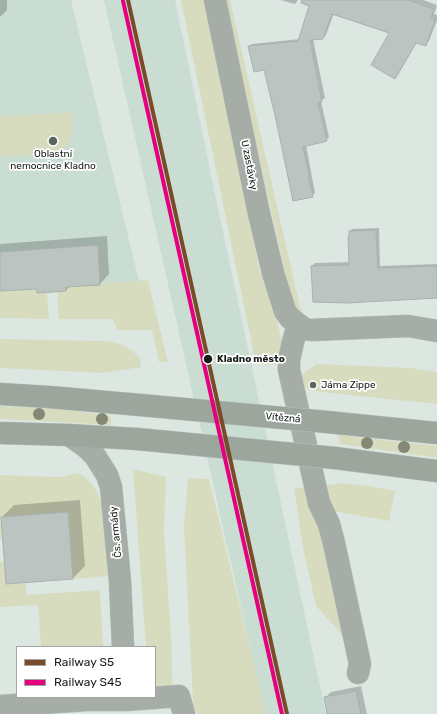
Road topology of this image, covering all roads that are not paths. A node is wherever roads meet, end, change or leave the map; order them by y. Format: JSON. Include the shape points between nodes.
{"nodes":[{"id":1,"x":215,"y":0,"type":"edge"},
{"id":2,"x":298,"y":324,"type":"junction"},
{"id":3,"x":437,"y":331,"type":"edge"},
{"id":4,"x":0,"y":394,"type":"edge"},
{"id":5,"x":0,"y":433,"type":"edge"},
{"id":6,"x":437,"y":433,"type":"edge"},
{"id":7,"x":69,"y":435,"type":"junction"},
{"id":8,"x":437,"y":471,"type":"edge"},
{"id":9,"x":124,"y":646,"type":"edge"},
{"id":10,"x":358,"y":673,"type":"dead end"},
{"id":11,"x":126,"y":698,"type":"edge"},
{"id":12,"x":181,"y":705,"type":"edge"},
{"id":13,"x":0,"y":706,"type":"edge"}],
"edges":[{"from":1,"to":2,"type":"street","name":"U zastávky","via":[[273,273],[285,311]]},
{"from":2,"to":3,"type":"street","via":[[311,330],[408,326]]},
{"from":2,"to":10,"type":"street","via":[[289,370],[319,503],[329,524],[334,544],[360,664]]},
{"from":4,"to":6,"type":"main road","name":"Vítězná","bridge":true},
{"from":5,"to":7,"type":"main road"},
{"from":7,"to":8,"type":"main road","bridge":true,"via":[[335,458]]},
{"from":7,"to":9,"type":"street","name":"Čs. armády","via":[[95,456],[111,487]]},
{"from":11,"to":12,"type":"street"},
{"from":11,"to":13,"type":"street"}]}
